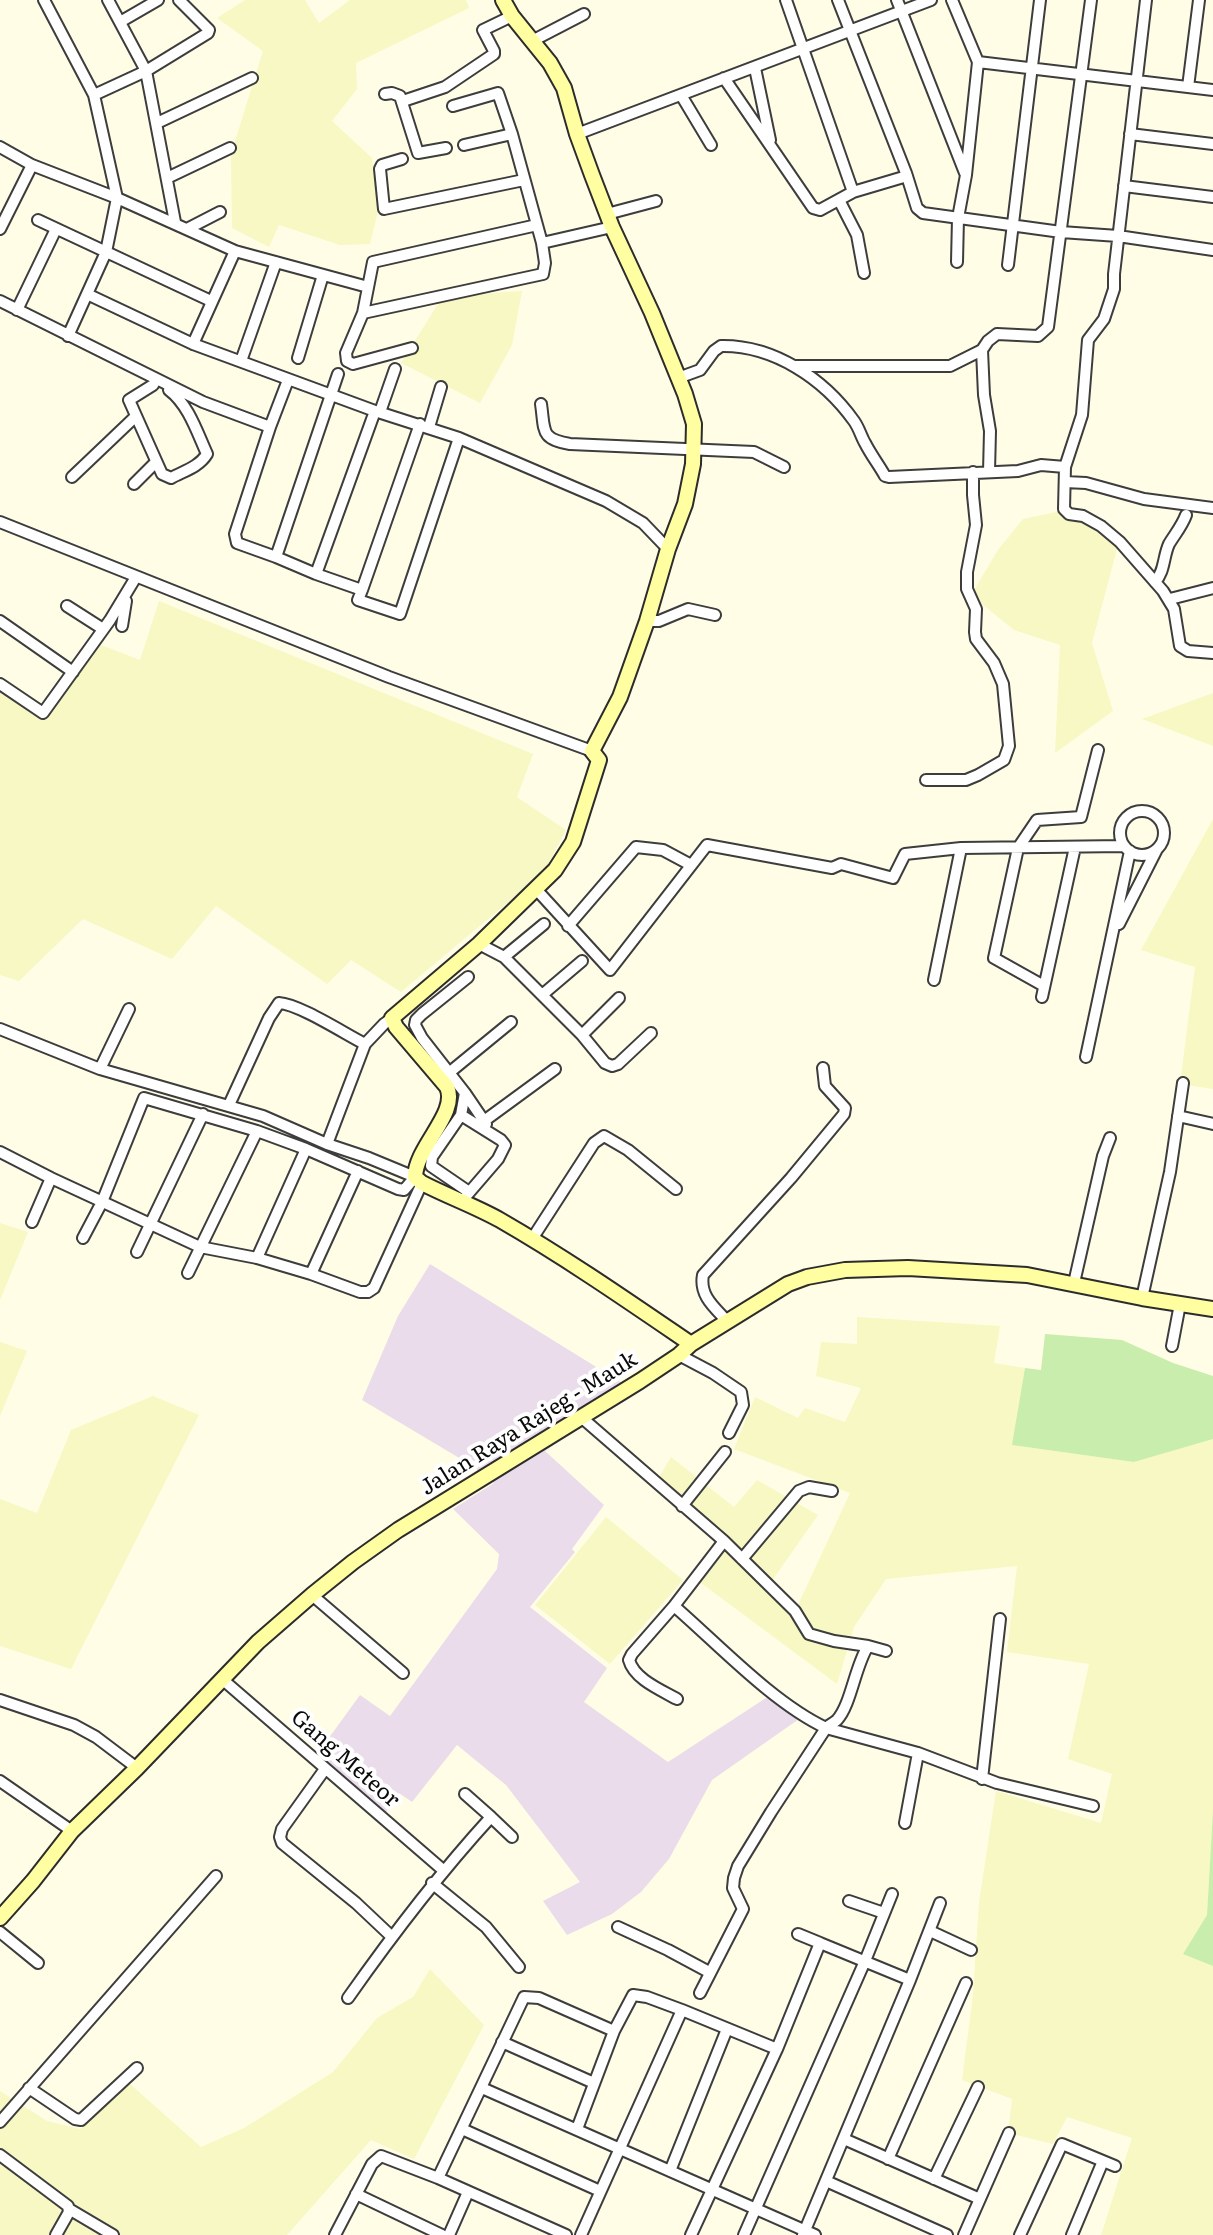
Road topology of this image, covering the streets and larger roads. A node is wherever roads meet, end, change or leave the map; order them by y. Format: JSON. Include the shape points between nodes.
{"nodes":[{"id":1,"x":44,"y":0,"type":"edge"},
{"id":2,"x":108,"y":0,"type":"edge"},
{"id":3,"x":158,"y":0,"type":"edge"},
{"id":4,"x":179,"y":0,"type":"edge"},
{"id":5,"x":503,"y":0,"type":"edge"},
{"id":6,"x":786,"y":0,"type":"edge"},
{"id":7,"x":838,"y":0,"type":"edge"},
{"id":8,"x":897,"y":0,"type":"edge"},
{"id":9,"x":931,"y":0,"type":"edge"},
{"id":10,"x":952,"y":0,"type":"edge"},
{"id":11,"x":1040,"y":0,"type":"edge"},
{"id":12,"x":1091,"y":0,"type":"edge"},
{"id":13,"x":1146,"y":0,"type":"edge"},
{"id":14,"x":1199,"y":0,"type":"edge"},
{"id":15,"x":901,"y":11,"type":"junction"},
{"id":16,"x":584,"y":14,"type":"dead end"},
{"id":17,"x":512,"y":16,"type":"junction"},
{"id":18,"x":120,"y":22,"type":"junction"},
{"id":19,"x":850,"y":31,"type":"junction"},
{"id":20,"x":532,"y":41,"type":"junction"},
{"id":21,"x":803,"y":48,"type":"junction"},
{"id":22,"x":978,"y":62,"type":"junction"},
{"id":23,"x":755,"y":68,"type":"junction"},
{"id":24,"x":1032,"y":68,"type":"junction"},
{"id":25,"x":146,"y":71,"type":"junction"},
{"id":26,"x":1081,"y":74,"type":"junction"},
{"id":27,"x":252,"y":78,"type":"dead end"},
{"id":28,"x":724,"y":78,"type":"junction"},
{"id":29,"x":1136,"y":81,"type":"junction"},
{"id":30,"x":1188,"y":87,"type":"junction"},
{"id":31,"x":1213,"y":90,"type":"edge"},
{"id":32,"x":385,"y":94,"type":"dead end"},
{"id":33,"x":94,"y":95,"type":"junction"},
{"id":34,"x":681,"y":95,"type":"junction"},
{"id":35,"x":403,"y":101,"type":"junction"},
{"id":36,"x":453,"y":106,"type":"dead end"},
{"id":37,"x":157,"y":123,"type":"junction"},
{"id":38,"x":512,"y":134,"type":"junction"},
{"id":39,"x":577,"y":134,"type":"junction"},
{"id":40,"x":1130,"y":134,"type":"junction"},
{"id":41,"x":771,"y":144,"type":"junction"},
{"id":42,"x":1213,"y":144,"type":"edge"},
{"id":43,"x":464,"y":145,"type":"dead end"},
{"id":44,"x":711,"y":145,"type":"dead end"},
{"id":45,"x":0,"y":147,"type":"edge"},
{"id":46,"x":230,"y":148,"type":"dead end"},
{"id":47,"x":446,"y":148,"type":"dead end"},
{"id":48,"x":402,"y":159,"type":"dead end"},
{"id":49,"x":32,"y":165,"type":"junction"},
{"id":50,"x":966,"y":175,"type":"junction"},
{"id":51,"x":907,"y":176,"type":"junction"},
{"id":52,"x":167,"y":178,"type":"junction"},
{"id":53,"x":524,"y":180,"type":"junction"},
{"id":54,"x":1124,"y":186,"type":"junction"},
{"id":55,"x":853,"y":192,"type":"junction"},
{"id":56,"x":1213,"y":197,"type":"edge"},
{"id":57,"x":117,"y":198,"type":"junction"},
{"id":58,"x":839,"y":200,"type":"junction"},
{"id":59,"x":656,"y":201,"type":"dead end"},
{"id":60,"x":220,"y":212,"type":"dead end"},
{"id":61,"x":958,"y":218,"type":"junction"},
{"id":62,"x":38,"y":220,"type":"dead end"},
{"id":63,"x":610,"y":221,"type":"junction"},
{"id":64,"x":175,"y":222,"type":"junction"},
{"id":65,"x":537,"y":225,"type":"junction"},
{"id":66,"x":1012,"y":226,"type":"junction"},
{"id":67,"x":0,"y":229,"type":"edge"},
{"id":68,"x":56,"y":229,"type":"junction"},
{"id":69,"x":187,"y":229,"type":"junction"},
{"id":70,"x":1061,"y":232,"type":"junction"},
{"id":71,"x":1118,"y":236,"type":"junction"},
{"id":72,"x":542,"y":243,"type":"junction"},
{"id":73,"x":1213,"y":250,"type":"edge"},
{"id":74,"x":235,"y":251,"type":"junction"},
{"id":75,"x":106,"y":252,"type":"junction"},
{"id":76,"x":276,"y":262,"type":"junction"},
{"id":77,"x":957,"y":262,"type":"dead end"},
{"id":78,"x":1008,"y":265,"type":"dead end"},
{"id":79,"x":864,"y":273,"type":"dead end"},
{"id":80,"x":323,"y":275,"type":"junction"},
{"id":81,"x":368,"y":287,"type":"junction"},
{"id":82,"x":87,"y":294,"type":"junction"},
{"id":83,"x":0,"y":301,"type":"edge"},
{"id":84,"x":211,"y":301,"type":"junction"},
{"id":85,"x":17,"y":310,"type":"junction"},
{"id":86,"x":363,"y":313,"type":"junction"},
{"id":87,"x":68,"y":336,"type":"junction"},
{"id":88,"x":193,"y":344,"type":"junction"},
{"id":89,"x":412,"y":348,"type":"dead end"},
{"id":90,"x":982,"y":350,"type":"junction"},
{"id":91,"x":298,"y":358,"type":"dead end"},
{"id":92,"x":241,"y":361,"type":"junction"},
{"id":93,"x":796,"y":366,"type":"junction"},
{"id":94,"x":395,"y":369,"type":"dead end"},
{"id":95,"x":338,"y":374,"type":"dead end"},
{"id":96,"x":678,"y":378,"type":"junction"},
{"id":97,"x":288,"y":380,"type":"junction"},
{"id":98,"x":155,"y":382,"type":"junction"},
{"id":99,"x":441,"y":387,"type":"dead end"},
{"id":100,"x":332,"y":395,"type":"junction"},
{"id":101,"x":541,"y":404,"type":"dead end"},
{"id":102,"x":377,"y":412,"type":"junction"},
{"id":103,"x":135,"y":417,"type":"junction"},
{"id":104,"x":424,"y":426,"type":"junction"},
{"id":105,"x":270,"y":427,"type":"junction"},
{"id":106,"x":459,"y":438,"type":"junction"},
{"id":107,"x":695,"y":449,"type":"junction"},
{"id":108,"x":156,"y":462,"type":"junction"},
{"id":109,"x":784,"y":467,"type":"dead end"},
{"id":110,"x":1065,"y":467,"type":"junction"},
{"id":111,"x":973,"y":472,"type":"junction"},
{"id":112,"x":989,"y":472,"type":"junction"},
{"id":113,"x":72,"y":477,"type":"dead end"},
{"id":114,"x":1065,"y":482,"type":"junction"},
{"id":115,"x":134,"y":484,"type":"dead end"},
{"id":116,"x":1213,"y":508,"type":"edge"},
{"id":117,"x":1186,"y":515,"type":"dead end"},
{"id":118,"x":0,"y":522,"type":"edge"},
{"id":119,"x":668,"y":549,"type":"junction"},
{"id":120,"x":276,"y":557,"type":"junction"},
{"id":121,"x":316,"y":574,"type":"junction"},
{"id":122,"x":136,"y":577,"type":"junction"},
{"id":123,"x":1155,"y":582,"type":"junction"},
{"id":124,"x":1213,"y":588,"type":"edge"},
{"id":125,"x":362,"y":590,"type":"junction"},
{"id":126,"x":127,"y":595,"type":"junction"},
{"id":127,"x":1170,"y":599,"type":"junction"},
{"id":128,"x":67,"y":606,"type":"dead end"},
{"id":129,"x":715,"y":615,"type":"dead end"},
{"id":130,"x":0,"y":621,"type":"edge"},
{"id":131,"x":647,"y":621,"type":"junction"},
{"id":132,"x":122,"y":626,"type":"dead end"},
{"id":133,"x":103,"y":629,"type":"junction"},
{"id":134,"x":1213,"y":653,"type":"edge"},
{"id":135,"x":73,"y":672,"type":"junction"},
{"id":136,"x":0,"y":684,"type":"edge"},
{"id":137,"x":1098,"y":750,"type":"dead end"},
{"id":138,"x":595,"y":756,"type":"junction"},
{"id":139,"x":926,"y":780,"type":"dead end"},
{"id":140,"x":1075,"y":847,"type":"junction"},
{"id":141,"x":961,"y":848,"type":"junction"},
{"id":142,"x":1018,"y":848,"type":"junction"},
{"id":143,"x":1127,"y":849,"type":"junction"},
{"id":144,"x":1157,"y":849,"type":"junction"},
{"id":145,"x":691,"y":865,"type":"junction"},
{"id":146,"x":535,"y":888,"type":"junction"},
{"id":147,"x":544,"y":924,"type":"dead end"},
{"id":148,"x":568,"y":926,"type":"junction"},
{"id":149,"x":1112,"y":936,"type":"junction"},
{"id":150,"x":479,"y":944,"type":"junction"},
{"id":151,"x":504,"y":957,"type":"junction"},
{"id":152,"x":582,"y":961,"type":"dead end"},
{"id":153,"x":468,"y":977,"type":"dead end"},
{"id":154,"x":934,"y":980,"type":"dead end"},
{"id":155,"x":542,"y":995,"type":"junction"},
{"id":156,"x":619,"y":998,"type":"dead end"},
{"id":157,"x":129,"y":1009,"type":"dead end"},
{"id":158,"x":392,"y":1018,"type":"junction"},
{"id":159,"x":511,"y":1022,"type":"dead end"},
{"id":160,"x":0,"y":1029,"type":"edge"},
{"id":161,"x":651,"y":1033,"type":"dead end"},
{"id":162,"x":582,"y":1035,"type":"junction"},
{"id":163,"x":365,"y":1044,"type":"junction"},
{"id":164,"x":1086,"y":1057,"type":"dead end"},
{"id":165,"x":823,"y":1068,"type":"dead end"},
{"id":166,"x":100,"y":1069,"type":"junction"},
{"id":167,"x":555,"y":1069,"type":"dead end"},
{"id":168,"x":450,"y":1072,"type":"junction"},
{"id":169,"x":1183,"y":1083,"type":"dead end"},
{"id":170,"x":465,"y":1093,"type":"junction"},
{"id":171,"x":229,"y":1105,"type":"junction"},
{"id":172,"x":203,"y":1114,"type":"junction"},
{"id":173,"x":461,"y":1115,"type":"junction"},
{"id":174,"x":1178,"y":1116,"type":"junction"},
{"id":175,"x":484,"y":1121,"type":"junction"},
{"id":176,"x":1213,"y":1124,"type":"edge"},
{"id":177,"x":257,"y":1131,"type":"junction"},
{"id":178,"x":490,"y":1133,"type":"junction"},
{"id":179,"x":1110,"y":1138,"type":"dead end"},
{"id":180,"x":327,"y":1144,"type":"junction"},
{"id":181,"x":306,"y":1149,"type":"junction"},
{"id":182,"x":1,"y":1155,"type":"edge"},
{"id":183,"x":358,"y":1171,"type":"junction"},
{"id":184,"x":51,"y":1178,"type":"junction"},
{"id":185,"x":418,"y":1180,"type":"junction"},
{"id":186,"x":676,"y":1189,"type":"dead end"},
{"id":187,"x":466,"y":1197,"type":"junction"},
{"id":188,"x":102,"y":1202,"type":"junction"},
{"id":189,"x":32,"y":1222,"type":"dead end"},
{"id":190,"x":151,"y":1225,"type":"junction"},
{"id":191,"x":83,"y":1238,"type":"dead end"},
{"id":192,"x":532,"y":1239,"type":"junction"},
{"id":193,"x":200,"y":1247,"type":"junction"},
{"id":194,"x":137,"y":1252,"type":"dead end"},
{"id":195,"x":257,"y":1258,"type":"junction"},
{"id":196,"x":188,"y":1273,"type":"dead end"},
{"id":197,"x":311,"y":1274,"type":"junction"},
{"id":198,"x":1074,"y":1283,"type":"junction"},
{"id":199,"x":1142,"y":1298,"type":"junction"},
{"id":200,"x":1180,"y":1304,"type":"junction"},
{"id":201,"x":1213,"y":1309,"type":"edge"},
{"id":202,"x":728,"y":1322,"type":"junction"},
{"id":203,"x":1172,"y":1346,"type":"dead end"},
{"id":204,"x":685,"y":1349,"type":"junction"},
{"id":205,"x":581,"y":1417,"type":"junction"},
{"id":206,"x":729,"y":1433,"type":"dead end"},
{"id":207,"x":725,"y":1452,"type":"dead end"},
{"id":208,"x":832,"y":1491,"type":"dead end"},
{"id":209,"x":682,"y":1506,"type":"junction"},
{"id":210,"x":724,"y":1541,"type":"junction"},
{"id":211,"x":742,"y":1559,"type":"junction"},
{"id":212,"x":312,"y":1595,"type":"junction"},
{"id":213,"x":674,"y":1606,"type":"junction"},
{"id":214,"x":1000,"y":1619,"type":"dead end"},
{"id":215,"x":868,"y":1646,"type":"junction"},
{"id":216,"x":886,"y":1651,"type":"dead end"},
{"id":217,"x":403,"y":1673,"type":"dead end"},
{"id":218,"x":222,"y":1679,"type":"junction"},
{"id":219,"x":677,"y":1699,"type":"dead end"},
{"id":220,"x":0,"y":1700,"type":"edge"},
{"id":221,"x":826,"y":1728,"type":"junction"},
{"id":222,"x":918,"y":1753,"type":"junction"},
{"id":223,"x":137,"y":1768,"type":"junction"},
{"id":224,"x":325,"y":1769,"type":"junction"},
{"id":225,"x":982,"y":1779,"type":"junction"},
{"id":226,"x":0,"y":1781,"type":"edge"},
{"id":227,"x":465,"y":1794,"type":"dead end"},
{"id":228,"x":1093,"y":1806,"type":"dead end"},
{"id":229,"x":491,"y":1817,"type":"junction"},
{"id":230,"x":905,"y":1823,"type":"dead end"},
{"id":231,"x":72,"y":1831,"type":"junction"},
{"id":232,"x":512,"y":1837,"type":"dead end"},
{"id":233,"x":443,"y":1870,"type":"junction"},
{"id":234,"x":216,"y":1876,"type":"dead end"},
{"id":235,"x":432,"y":1883,"type":"junction"},
{"id":236,"x":892,"y":1894,"type":"dead end"},
{"id":237,"x":849,"y":1901,"type":"dead end"},
{"id":238,"x":940,"y":1903,"type":"dead end"},
{"id":239,"x":884,"y":1913,"type":"junction"},
{"id":240,"x":0,"y":1918,"type":"edge"},
{"id":241,"x":618,"y":1927,"type":"dead end"},
{"id":242,"x":930,"y":1931,"type":"junction"},
{"id":243,"x":0,"y":1932,"type":"edge"},
{"id":244,"x":798,"y":1934,"type":"dead end"},
{"id":245,"x":391,"y":1936,"type":"junction"},
{"id":246,"x":820,"y":1943,"type":"junction"},
{"id":247,"x":971,"y":1950,"type":"dead end"},
{"id":248,"x":865,"y":1961,"type":"junction"},
{"id":249,"x":38,"y":1963,"type":"dead end"},
{"id":250,"x":519,"y":1967,"type":"dead end"},
{"id":251,"x":709,"y":1972,"type":"junction"},
{"id":252,"x":910,"y":1980,"type":"junction"},
{"id":253,"x":966,"y":1983,"type":"dead end"},
{"id":254,"x":700,"y":1993,"type":"dead end"},
{"id":255,"x":348,"y":1998,"type":"dead end"},
{"id":256,"x":682,"y":2010,"type":"junction"},
{"id":257,"x":727,"y":2029,"type":"junction"},
{"id":258,"x":614,"y":2031,"type":"junction"},
{"id":259,"x":502,"y":2042,"type":"junction"},
{"id":260,"x":777,"y":2049,"type":"junction"},
{"id":261,"x":137,"y":2068,"type":"dead end"},
{"id":262,"x":594,"y":2083,"type":"junction"},
{"id":263,"x":978,"y":2087,"type":"dead end"},
{"id":264,"x":29,"y":2088,"type":"junction"},
{"id":265,"x":482,"y":2088,"type":"junction"},
{"id":266,"x":0,"y":2122,"type":"edge"},
{"id":267,"x":462,"y":2129,"type":"junction"},
{"id":268,"x":577,"y":2129,"type":"junction"},
{"id":269,"x":1009,"y":2133,"type":"dead end"},
{"id":270,"x":844,"y":2139,"type":"junction"},
{"id":271,"x":621,"y":2149,"type":"junction"},
{"id":272,"x":0,"y":2155,"type":"edge"},
{"id":273,"x":888,"y":2159,"type":"junction"},
{"id":274,"x":1103,"y":2161,"type":"junction"},
{"id":275,"x":1115,"y":2166,"type":"dead end"},
{"id":276,"x":670,"y":2171,"type":"junction"},
{"id":277,"x":438,"y":2178,"type":"junction"},
{"id":278,"x":934,"y":2179,"type":"junction"},
{"id":279,"x":826,"y":2181,"type":"junction"},
{"id":280,"x":712,"y":2190,"type":"junction"},
{"id":281,"x":600,"y":2191,"type":"junction"},
{"id":282,"x":468,"y":2192,"type":"junction"},
{"id":283,"x":356,"y":2194,"type":"junction"},
{"id":284,"x":980,"y":2199,"type":"junction"},
{"id":285,"x":756,"y":2208,"type":"junction"},
{"id":286,"x":69,"y":2209,"type":"junction"},
{"id":287,"x":808,"y":2234,"type":"edge"},
{"id":288,"x":56,"y":2235,"type":"edge"},
{"id":289,"x":113,"y":2235,"type":"edge"},
{"id":290,"x":335,"y":2235,"type":"edge"},
{"id":291,"x":442,"y":2235,"type":"edge"},
{"id":292,"x":449,"y":2235,"type":"edge"},
{"id":293,"x":566,"y":2235,"type":"edge"},
{"id":294,"x":581,"y":2235,"type":"edge"},
{"id":295,"x":691,"y":2235,"type":"edge"},
{"id":296,"x":744,"y":2235,"type":"edge"},
{"id":297,"x":947,"y":2235,"type":"edge"},
{"id":298,"x":964,"y":2235,"type":"edge"},
{"id":299,"x":1020,"y":2235,"type":"edge"},
{"id":300,"x":1072,"y":2235,"type":"edge"}],
"edges":[{"from":1,"to":33,"type":"street"},
{"from":2,"to":18,"type":"street"},
{"from":3,"to":18,"type":"street"},
{"from":4,"to":25,"type":"street","via":[[208,33]]},
{"from":5,"to":17,"type":"street"},
{"from":6,"to":21,"type":"street"},
{"from":7,"to":19,"type":"street"},
{"from":8,"to":15,"type":"street"},
{"from":9,"to":15,"type":"street"},
{"from":10,"to":22,"type":"street"},
{"from":11,"to":24,"type":"street"},
{"from":12,"to":26,"type":"street"},
{"from":13,"to":29,"type":"street"},
{"from":14,"to":30,"type":"street"},
{"from":15,"to":19,"type":"street"},
{"from":15,"to":50,"type":"street"},
{"from":16,"to":20,"type":"street"},
{"from":17,"to":20,"type":"street"},
{"from":17,"to":35,"type":"street","via":[[483,30],[494,54],[445,87]]},
{"from":18,"to":25,"type":"street"},
{"from":19,"to":21,"type":"street"},
{"from":19,"to":51,"type":"street"},
{"from":20,"to":39,"type":"street","via":[[564,88]]},
{"from":21,"to":23,"type":"street"},
{"from":21,"to":55,"type":"street"},
{"from":22,"to":24,"type":"street"},
{"from":22,"to":50,"type":"street"},
{"from":23,"to":28,"type":"street"},
{"from":23,"to":41,"type":"street"},
{"from":24,"to":26,"type":"street"},
{"from":24,"to":66,"type":"street"},
{"from":25,"to":33,"type":"street"},
{"from":25,"to":37,"type":"street"},
{"from":26,"to":29,"type":"street"},
{"from":26,"to":70,"type":"street"},
{"from":27,"to":37,"type":"street"},
{"from":28,"to":34,"type":"street"},
{"from":28,"to":41,"type":"street"},
{"from":29,"to":30,"type":"street"},
{"from":29,"to":40,"type":"street"},
{"from":30,"to":31,"type":"street"},
{"from":32,"to":35,"type":"street","via":[[397,94]]},
{"from":33,"to":57,"type":"street"},
{"from":34,"to":39,"type":"street"},
{"from":34,"to":44,"type":"street"},
{"from":35,"to":47,"type":"street","via":[[418,153]]},
{"from":36,"to":38,"type":"street","via":[[498,93]]},
{"from":37,"to":52,"type":"street"},
{"from":38,"to":43,"type":"street"},
{"from":38,"to":53,"type":"street"},
{"from":39,"to":63,"type":"street"},
{"from":40,"to":42,"type":"street"},
{"from":40,"to":54,"type":"street"},
{"from":41,"to":58,"type":"street","via":[[813,208]]},
{"from":45,"to":49,"type":"street"},
{"from":46,"to":52,"type":"street"},
{"from":48,"to":53,"type":"street","via":[[380,169],[384,209]]},
{"from":49,"to":57,"type":"street"},
{"from":49,"to":67,"type":"street"},
{"from":50,"to":61,"type":"street"},
{"from":51,"to":55,"type":"street"},
{"from":51,"to":61,"type":"street","via":[[917,208],[930,216]]},
{"from":52,"to":64,"type":"street"},
{"from":53,"to":65,"type":"street"},
{"from":54,"to":56,"type":"street"},
{"from":54,"to":71,"type":"street"},
{"from":55,"to":58,"type":"street"},
{"from":57,"to":64,"type":"street"},
{"from":57,"to":75,"type":"street"},
{"from":58,"to":79,"type":"street","via":[[857,235]]},
{"from":59,"to":63,"type":"street"},
{"from":60,"to":69,"type":"street"},
{"from":61,"to":66,"type":"street"},
{"from":61,"to":77,"type":"street"},
{"from":62,"to":68,"type":"street"},
{"from":63,"to":72,"type":"street"},
{"from":63,"to":96,"type":"street"},
{"from":64,"to":69,"type":"street"},
{"from":65,"to":72,"type":"street"},
{"from":65,"to":81,"type":"street","via":[[373,262]]},
{"from":66,"to":70,"type":"street"},
{"from":66,"to":78,"type":"street"},
{"from":68,"to":75,"type":"street"},
{"from":68,"to":85,"type":"street"},
{"from":69,"to":74,"type":"street"},
{"from":70,"to":71,"type":"street"},
{"from":70,"to":90,"type":"street","via":[[1048,327],[1038,336],[997,334]]},
{"from":71,"to":73,"type":"street"},
{"from":71,"to":110,"type":"street","via":[[1114,289],[1104,319],[1088,340],[1082,415]]},
{"from":72,"to":86,"type":"street","via":[[543,274]]},
{"from":74,"to":76,"type":"street"},
{"from":74,"to":84,"type":"street"},
{"from":75,"to":82,"type":"street"},
{"from":75,"to":84,"type":"street"},
{"from":76,"to":80,"type":"street"},
{"from":76,"to":92,"type":"street"},
{"from":80,"to":81,"type":"street"},
{"from":80,"to":91,"type":"street"},
{"from":81,"to":86,"type":"street"},
{"from":82,"to":87,"type":"street"},
{"from":82,"to":88,"type":"street"},
{"from":83,"to":85,"type":"street"},
{"from":84,"to":88,"type":"street"},
{"from":85,"to":87,"type":"street"},
{"from":86,"to":89,"type":"street","via":[[347,361],[353,364]]},
{"from":87,"to":98,"type":"street"},
{"from":88,"to":92,"type":"street"},
{"from":90,"to":93,"type":"street","via":[[950,366]]},
{"from":90,"to":112,"type":"street"},
{"from":92,"to":97,"type":"street"},
{"from":93,"to":96,"type":"street","via":[[760,352],[721,346],[700,370]]},
{"from":93,"to":111,"type":"street","via":[[847,411],[885,476]]},
{"from":94,"to":102,"type":"street"},
{"from":95,"to":100,"type":"street"},
{"from":96,"to":107,"type":"street","via":[[694,424]]},
{"from":97,"to":100,"type":"street"},
{"from":97,"to":105,"type":"street"},
{"from":98,"to":103,"type":"street","via":[[129,400]]},
{"from":98,"to":105,"type":"street"},
{"from":98,"to":108,"type":"street","via":[[176,394],[207,454],[171,478],[164,477]]},
{"from":99,"to":104,"type":"street"},
{"from":100,"to":102,"type":"street"},
{"from":100,"to":120,"type":"street"},
{"from":101,"to":107,"type":"street","via":[[545,432],[558,442]]},
{"from":102,"to":104,"type":"street"},
{"from":102,"to":121,"type":"street"},
{"from":103,"to":108,"type":"street"},
{"from":103,"to":113,"type":"street"},
{"from":104,"to":106,"type":"street"},
{"from":104,"to":125,"type":"street"},
{"from":105,"to":120,"type":"street","via":[[235,538]]},
{"from":106,"to":119,"type":"street","via":[[614,505],[643,523]]},
{"from":106,"to":125,"type":"street","via":[[400,614],[358,600]]},
{"from":107,"to":109,"type":"street","via":[[754,452]]},
{"from":107,"to":119,"type":"street","via":[[690,487]]},
{"from":108,"to":115,"type":"street"},
{"from":110,"to":112,"type":"street"},
{"from":110,"to":114,"type":"street"},
{"from":111,"to":112,"type":"street"},
{"from":111,"to":139,"type":"street","via":[[976,525],[967,589],[976,609],[976,639],[1003,684],[1009,746],[1004,760],[966,780]]},
{"from":114,"to":116,"type":"street"},
{"from":114,"to":123,"type":"street","via":[[1064,509],[1101,526]]},
{"from":117,"to":123,"type":"street"},
{"from":118,"to":122,"type":"street"},
{"from":119,"to":131,"type":"street"},
{"from":120,"to":121,"type":"street"},
{"from":121,"to":125,"type":"street"},
{"from":122,"to":126,"type":"street"},
{"from":122,"to":138,"type":"street"},
{"from":123,"to":127,"type":"street"},
{"from":124,"to":127,"type":"street"},
{"from":126,"to":132,"type":"street"},
{"from":126,"to":133,"type":"street"},
{"from":127,"to":134,"type":"street","via":[[1180,646]]},
{"from":128,"to":133,"type":"street"},
{"from":129,"to":131,"type":"street","via":[[688,609]]},
{"from":130,"to":135,"type":"street"},
{"from":131,"to":138,"type":"street"},
{"from":133,"to":135,"type":"street"},
{"from":135,"to":136,"type":"street","via":[[43,713]]},
{"from":137,"to":142,"type":"street","via":[[1081,817],[1037,820]]},
{"from":138,"to":146,"type":"street","via":[[595,778],[565,857]]},
{"from":140,"to":142,"type":"street"},
{"from":140,"to":142,"type":"street","via":[[1043,992],[994,958]]},
{"from":140,"to":143,"type":"street"},
{"from":141,"to":142,"type":"street"},
{"from":141,"to":145,"type":"street","via":[[905,854],[893,878],[841,864],[832,868],[707,845]]},
{"from":141,"to":154,"type":"street"},
{"from":143,"to":144,"type":"street","via":[[1147,855]]},
{"from":143,"to":144,"type":"street","via":[[1121,834],[1124,822],[1145,811],[1163,826]]},
{"from":143,"to":149,"type":"street"},
{"from":144,"to":149,"type":"street"},
{"from":145,"to":148,"type":"street","via":[[663,850],[636,847]]},
{"from":145,"to":148,"type":"street","via":[[610,970]]},
{"from":146,"to":148,"type":"street"},
{"from":146,"to":150,"type":"street"},
{"from":147,"to":151,"type":"street"},
{"from":149,"to":164,"type":"street"},
{"from":150,"to":151,"type":"street"},
{"from":150,"to":158,"type":"street"},
{"from":151,"to":155,"type":"street"},
{"from":152,"to":155,"type":"street"},
{"from":153,"to":168,"type":"street","via":[[415,1025]]},
{"from":155,"to":162,"type":"street"},
{"from":156,"to":162,"type":"street"},
{"from":157,"to":166,"type":"street"},
{"from":158,"to":163,"type":"street"},
{"from":158,"to":185,"type":"street","via":[[450,1094],[420,1155]]},
{"from":159,"to":168,"type":"street"},
{"from":160,"to":166,"type":"street"},
{"from":161,"to":162,"type":"street","via":[[612,1066]]},
{"from":163,"to":171,"type":"street","via":[[279,1003]]},
{"from":163,"to":180,"type":"street"},
{"from":165,"to":202,"type":"street","via":[[825,1086],[845,1108],[844,1114],[703,1275],[707,1300]]},
{"from":166,"to":171,"type":"street"},
{"from":167,"to":175,"type":"street"},
{"from":168,"to":170,"type":"street"},
{"from":169,"to":174,"type":"street"},
{"from":170,"to":173,"type":"street"},
{"from":170,"to":175,"type":"street"},
{"from":171,"to":180,"type":"street"},
{"from":172,"to":177,"type":"street"},
{"from":172,"to":188,"type":"street","via":[[144,1098]]},
{"from":172,"to":190,"type":"street"},
{"from":173,"to":178,"type":"street"},
{"from":173,"to":187,"type":"street","via":[[431,1166]]},
{"from":174,"to":176,"type":"street"},
{"from":174,"to":199,"type":"street"},
{"from":175,"to":178,"type":"street"},
{"from":177,"to":181,"type":"street"},
{"from":177,"to":193,"type":"street"},
{"from":178,"to":187,"type":"street","via":[[505,1147]]},
{"from":179,"to":198,"type":"street"},
{"from":180,"to":185,"type":"street"},
{"from":181,"to":183,"type":"street"},
{"from":181,"to":195,"type":"street"},
{"from":182,"to":184,"type":"street"},
{"from":183,"to":185,"type":"street","via":[[404,1190]]},
{"from":183,"to":197,"type":"street"},
{"from":184,"to":188,"type":"street"},
{"from":184,"to":189,"type":"street"},
{"from":185,"to":187,"type":"street"},
{"from":185,"to":197,"type":"street","via":[[371,1290],[360,1292]]},
{"from":186,"to":192,"type":"street","via":[[604,1136],[594,1143]]},
{"from":187,"to":192,"type":"street"},
{"from":188,"to":190,"type":"street"},
{"from":188,"to":191,"type":"street"},
{"from":190,"to":193,"type":"street"},
{"from":190,"to":194,"type":"street"},
{"from":192,"to":204,"type":"street","via":[[593,1276]]},
{"from":193,"to":195,"type":"street"},
{"from":193,"to":196,"type":"street"},
{"from":195,"to":197,"type":"street"},
{"from":198,"to":199,"type":"street","name":"Jalan Raya Rajeg - Mauk"},
{"from":198,"to":202,"type":"street","name":"Jalan Raya Rajeg - Mauk","via":[[908,1268],[845,1270],[788,1284]]},
{"from":199,"to":200,"type":"street","name":"Jalan Raya Rajeg - Mauk"},
{"from":200,"to":201,"type":"street","name":"Jalan Raya Rajeg - Mauk"},
{"from":200,"to":203,"type":"street"},
{"from":202,"to":204,"type":"street","name":"Jalan Raya Rajeg - Mauk"},
{"from":204,"to":205,"type":"street","name":"Jalan Raya Rajeg - Mauk"},
{"from":204,"to":206,"type":"street","via":[[741,1392],[743,1405]]},
{"from":205,"to":209,"type":"street"},
{"from":205,"to":212,"type":"street","name":"Jalan Raya Rajeg - Mauk","via":[[380,1542]]},
{"from":207,"to":209,"type":"street"},
{"from":208,"to":211,"type":"street","via":[[799,1491]]},
{"from":209,"to":210,"type":"street"},
{"from":210,"to":211,"type":"street"},
{"from":210,"to":213,"type":"street"},
{"from":211,"to":215,"type":"street","via":[[795,1611],[809,1634]]},
{"from":212,"to":217,"type":"street"},
{"from":212,"to":218,"type":"street","name":"Jalan Raya Rajeg - Mauk"},
{"from":213,"to":219,"type":"street","via":[[629,1660],[643,1678]]},
{"from":213,"to":221,"type":"street","via":[[769,1691]]},
{"from":214,"to":225,"type":"street"},
{"from":215,"to":216,"type":"street"},
{"from":215,"to":221,"type":"street","via":[[839,1718]]},
{"from":218,"to":223,"type":"street","name":"Jalan Raya Rajeg - Mauk"},
{"from":218,"to":224,"type":"street","name":"Gang Meteor"},
{"from":220,"to":223,"type":"street","via":[[74,1725]]},
{"from":221,"to":222,"type":"street"},
{"from":221,"to":251,"type":"street","via":[[738,1866],[733,1888],[743,1909]]},
{"from":222,"to":225,"type":"street"},
{"from":222,"to":230,"type":"street"},
{"from":223,"to":231,"type":"street","name":"Jalan Raya Rajeg - Mauk"},
{"from":224,"to":233,"type":"street","name":"Gang Meteor"},
{"from":224,"to":245,"type":"street","via":[[282,1829],[282,1843]]},
{"from":225,"to":228,"type":"street"},
{"from":226,"to":231,"type":"street"},
{"from":227,"to":229,"type":"street"},
{"from":229,"to":232,"type":"street"},
{"from":229,"to":233,"type":"street"},
{"from":231,"to":240,"type":"street","name":"Jalan Raya Rajeg - Mauk"},
{"from":233,"to":235,"type":"street"},
{"from":234,"to":264,"type":"street"},
{"from":235,"to":245,"type":"street"},
{"from":235,"to":250,"type":"street","via":[[486,1927]]},
{"from":236,"to":239,"type":"street"},
{"from":237,"to":239,"type":"street"},
{"from":238,"to":242,"type":"street"},
{"from":239,"to":248,"type":"street"},
{"from":241,"to":251,"type":"street"},
{"from":242,"to":247,"type":"street"},
{"from":242,"to":252,"type":"street"},
{"from":243,"to":249,"type":"street"},
{"from":244,"to":246,"type":"street"},
{"from":245,"to":255,"type":"street"},
{"from":246,"to":248,"type":"street"},
{"from":246,"to":260,"type":"street"},
{"from":248,"to":252,"type":"street"},
{"from":248,"to":285,"type":"street"},
{"from":251,"to":254,"type":"street"},
{"from":252,"to":270,"type":"street"},
{"from":253,"to":273,"type":"street"},
{"from":256,"to":257,"type":"street"},
{"from":256,"to":258,"type":"street","via":[[633,1995]]},
{"from":256,"to":271,"type":"street"},
{"from":257,"to":260,"type":"street"},
{"from":257,"to":276,"type":"street"},
{"from":258,"to":259,"type":"street","via":[[526,1996]]},
{"from":258,"to":262,"type":"street"},
{"from":259,"to":262,"type":"street"},
{"from":259,"to":265,"type":"street"},
{"from":260,"to":280,"type":"street"},
{"from":261,"to":264,"type":"street","via":[[81,2120]]},
{"from":262,"to":268,"type":"street"},
{"from":263,"to":278,"type":"street"},
{"from":264,"to":266,"type":"street"},
{"from":265,"to":267,"type":"street"},
{"from":265,"to":268,"type":"street"},
{"from":267,"to":277,"type":"street"},
{"from":267,"to":281,"type":"street"},
{"from":268,"to":271,"type":"street"},
{"from":269,"to":284,"type":"street"},
{"from":270,"to":273,"type":"street"},
{"from":270,"to":279,"type":"street"},
{"from":271,"to":276,"type":"street"},
{"from":271,"to":281,"type":"street"},
{"from":272,"to":286,"type":"street"},
{"from":273,"to":278,"type":"street"},
{"from":274,"to":275,"type":"street"},
{"from":274,"to":299,"type":"street","via":[[1062,2144]]},
{"from":274,"to":300,"type":"street"},
{"from":276,"to":280,"type":"street"},
{"from":277,"to":282,"type":"street"},
{"from":277,"to":283,"type":"street","via":[[381,2156]]},
{"from":278,"to":284,"type":"street"},
{"from":279,"to":287,"type":"street"},
{"from":279,"to":297,"type":"street"},
{"from":280,"to":285,"type":"street"},
{"from":280,"to":295,"type":"street"},
{"from":281,"to":294,"type":"street"},
{"from":282,"to":292,"type":"street"},
{"from":282,"to":293,"type":"street"},
{"from":283,"to":290,"type":"street"},
{"from":283,"to":291,"type":"street"},
{"from":284,"to":298,"type":"street"},
{"from":285,"to":287,"type":"street"},
{"from":285,"to":296,"type":"street"},
{"from":286,"to":288,"type":"street"},
{"from":286,"to":289,"type":"street"}]}
